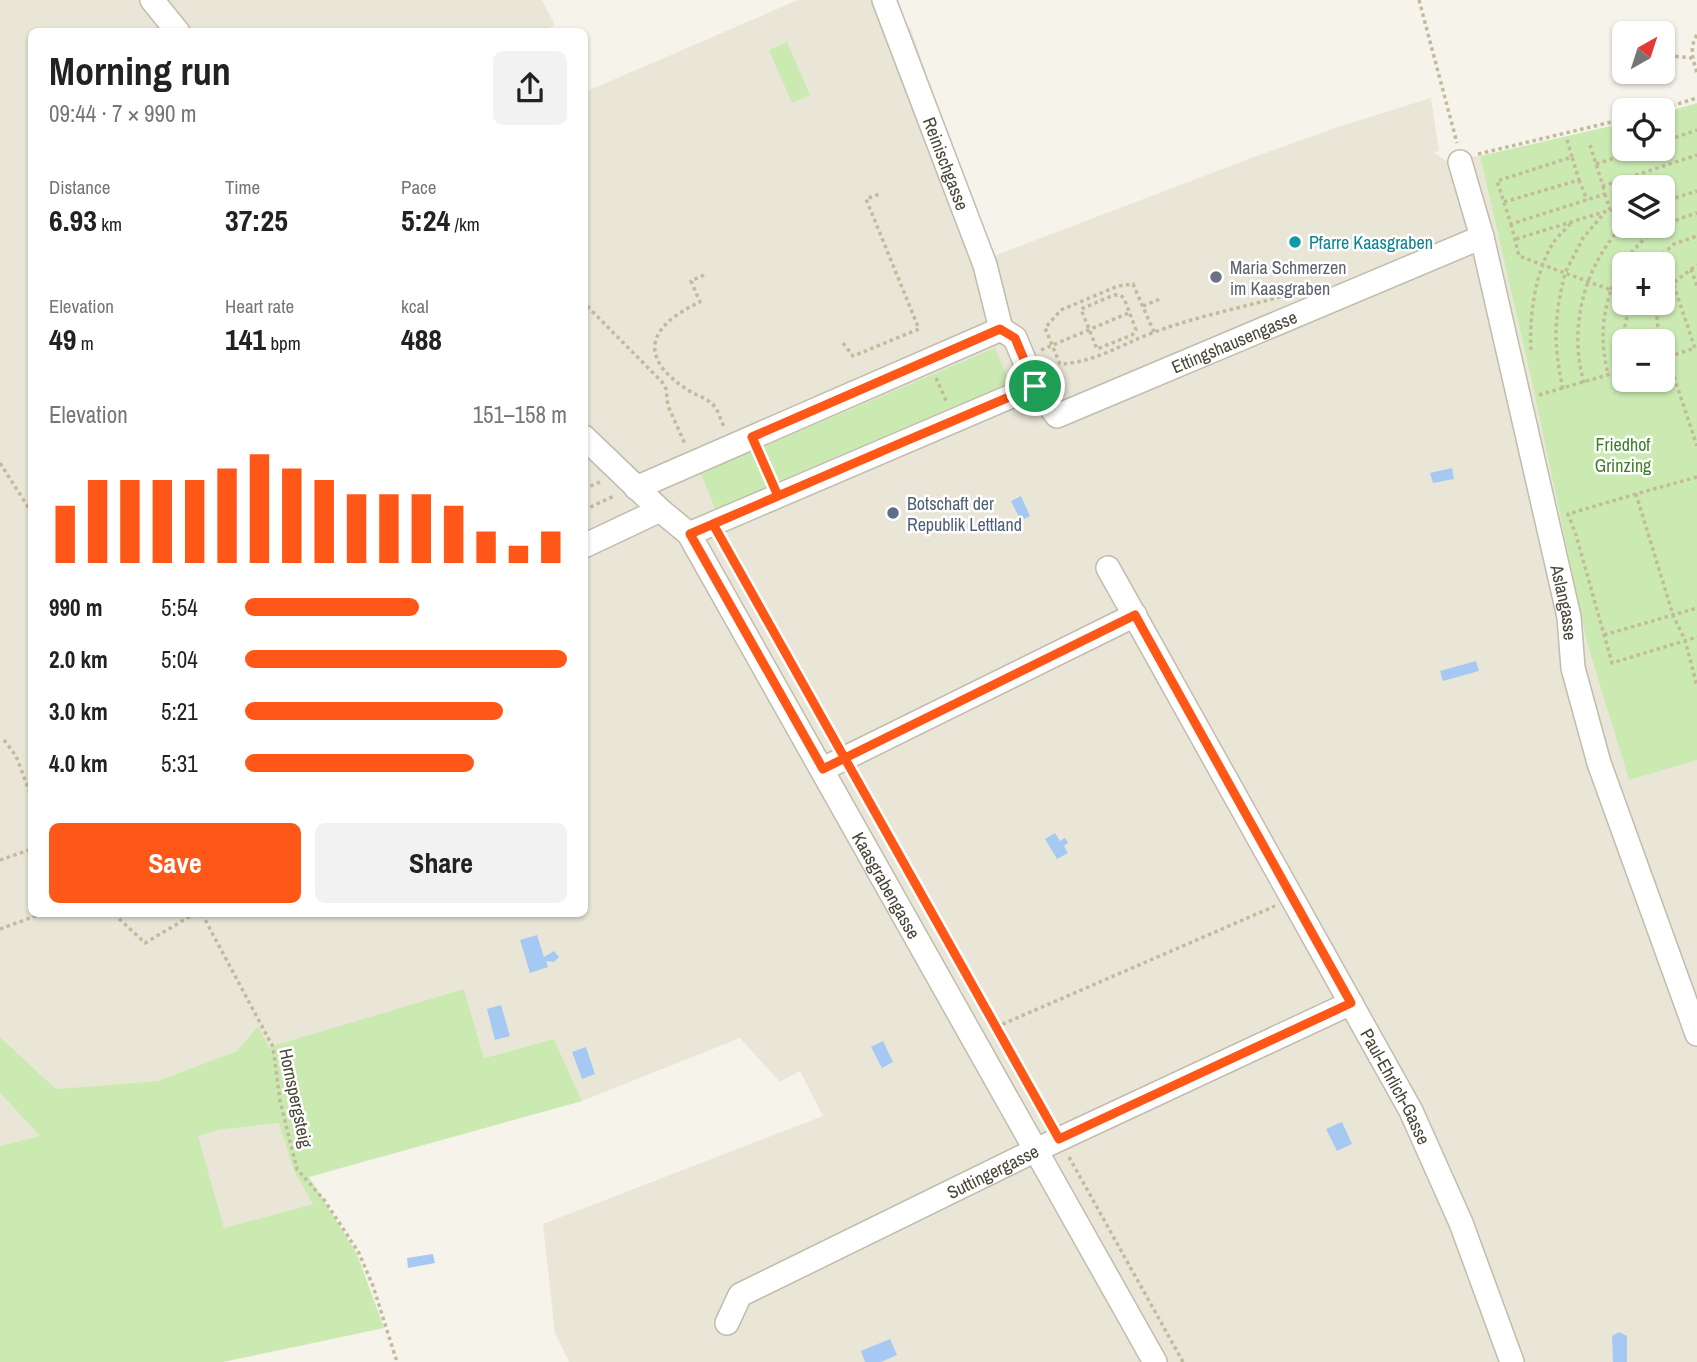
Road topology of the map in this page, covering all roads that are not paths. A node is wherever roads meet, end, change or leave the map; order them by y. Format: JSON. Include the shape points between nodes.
{"nodes":[{"id":1,"x":152,"y":0,"type":"edge"},
{"id":2,"x":884,"y":0,"type":"edge"},
{"id":3,"x":175,"y":28,"type":"edge"},
{"id":4,"x":1460,"y":156,"type":"road end"},
{"id":5,"x":1482,"y":237,"type":"junction"},
{"id":6,"x":1000,"y":329,"type":"junction"},
{"id":7,"x":1035,"y":386,"type":"junction"},
{"id":8,"x":588,"y":442,"type":"edge"},
{"id":9,"x":625,"y":492,"type":"junction"},
{"id":10,"x":660,"y":510,"type":"junction"},
{"id":11,"x":690,"y":534,"type":"junction"},
{"id":12,"x":588,"y":545,"type":"edge"},
{"id":13,"x":1108,"y":568,"type":"dead end"},
{"id":14,"x":1135,"y":615,"type":"junction"},
{"id":15,"x":823,"y":769,"type":"junction"},
{"id":16,"x":1351,"y":1003,"type":"junction"},
{"id":17,"x":1697,"y":1034,"type":"edge"},
{"id":18,"x":1036,"y":1150,"type":"junction"},
{"id":19,"x":727,"y":1323,"type":"dead end"},
{"id":20,"x":1155,"y":1362,"type":"edge"},
{"id":21,"x":1512,"y":1362,"type":"edge"}],
"edges":[{"from":1,"to":3,"type":"street"},
{"from":2,"to":6,"type":"street","name":"Reinischgasse","via":[[985,265]]},
{"from":4,"to":5,"type":"street","name":"Aslangasse"},
{"from":5,"to":7,"type":"street","name":"Ettingshausengasse","via":[[1057,416]]},
{"from":5,"to":17,"type":"street","name":"Aslangasse","via":[[1569,617],[1573,668],[1599,763]]},
{"from":6,"to":7,"type":"street","via":[[1015,338]]},
{"from":6,"to":9,"type":"street"},
{"from":7,"to":11,"type":"street"},
{"from":8,"to":9,"type":"street","name":"Kaasgrabengasse"},
{"from":9,"to":10,"type":"street","name":"Kaasgrabengasse"},
{"from":10,"to":11,"type":"street","name":"Kaasgrabengasse"},
{"from":10,"to":12,"type":"street"},
{"from":11,"to":15,"type":"street","name":"Kaasgrabengasse"},
{"from":13,"to":14,"type":"street","name":"Paul-Ehrlich-Gasse"},
{"from":14,"to":15,"type":"street"},
{"from":14,"to":16,"type":"street","name":"Paul-Ehrlich-Gasse"},
{"from":15,"to":18,"type":"street","name":"Kaasgrabengasse"},
{"from":16,"to":18,"type":"street","name":"Suttingergasse"},
{"from":16,"to":21,"type":"street","name":"Paul-Ehrlich-Gasse","via":[[1411,1111],[1439,1173]]},
{"from":18,"to":19,"type":"street","name":"Suttingergasse","via":[[740,1295]]},
{"from":18,"to":20,"type":"street","name":"Kaasgrabengasse"}]}
